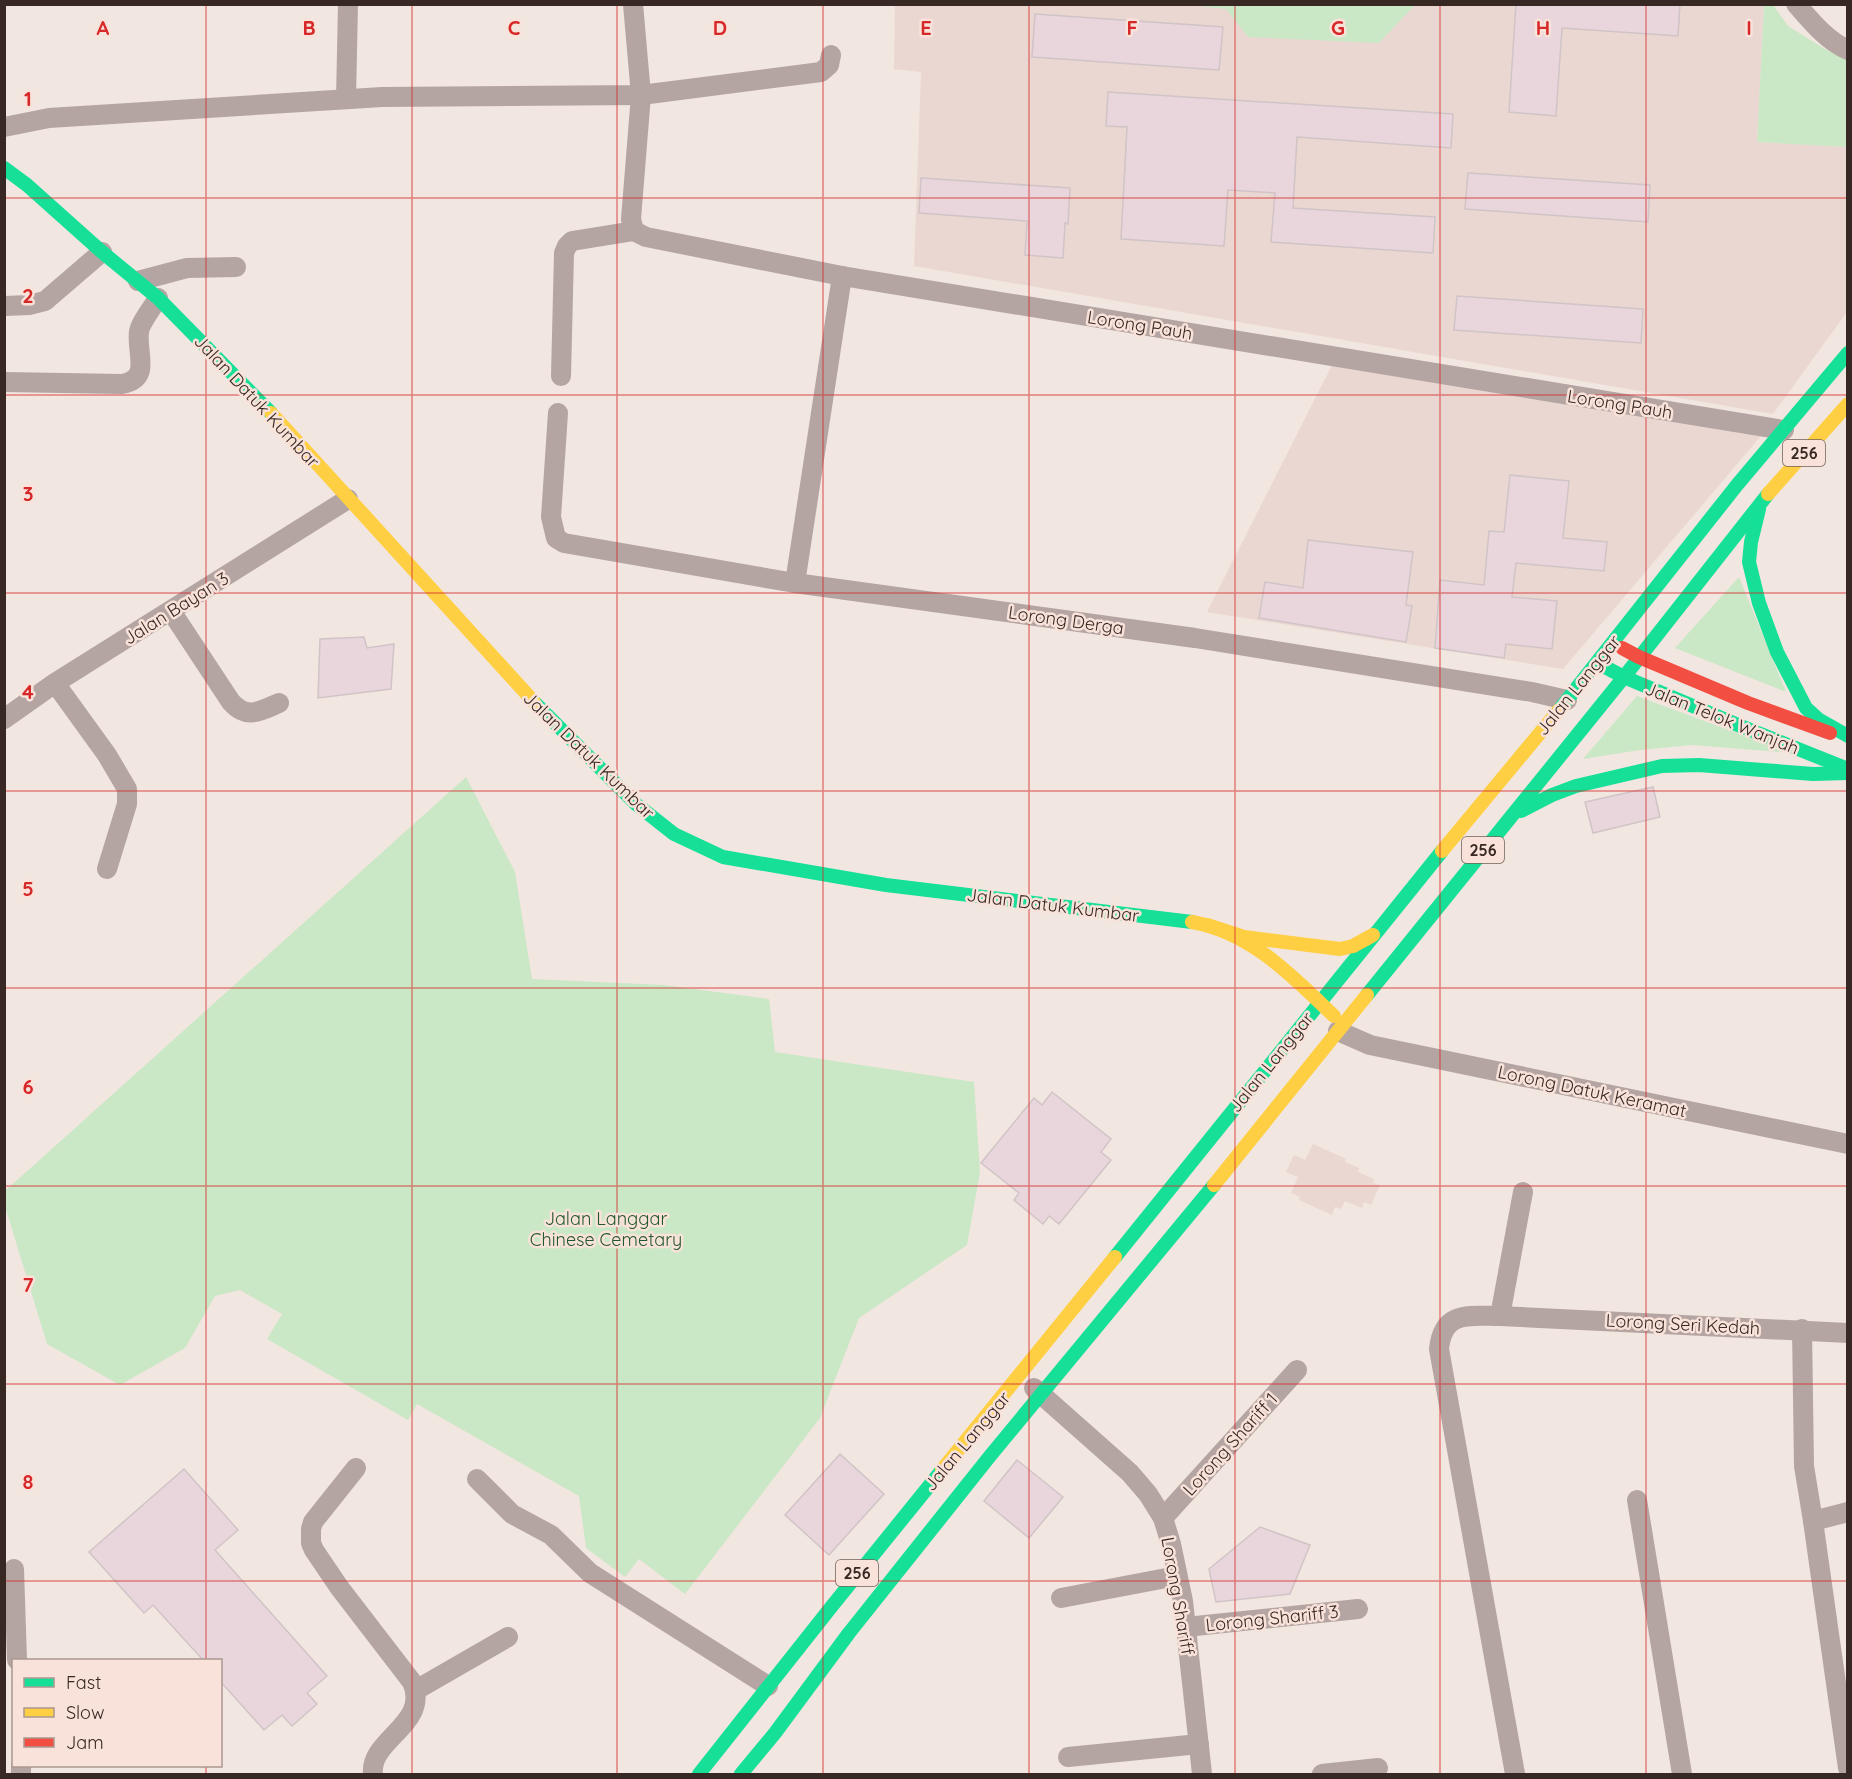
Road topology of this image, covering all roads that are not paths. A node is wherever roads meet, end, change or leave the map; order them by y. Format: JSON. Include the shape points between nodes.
{"nodes":[{"id":1,"x":348,"y":4,"type":"edge"},
{"id":2,"x":633,"y":4,"type":"edge"},
{"id":3,"x":1796,"y":4,"type":"edge"},
{"id":4,"x":1848,"y":50,"type":"edge"},
{"id":5,"x":831,"y":55,"type":"dead end"},
{"id":6,"x":640,"y":95,"type":"junction"},
{"id":7,"x":346,"y":99,"type":"junction"},
{"id":8,"x":4,"y":126,"type":"edge"},
{"id":9,"x":4,"y":168,"type":"edge"},
{"id":10,"x":634,"y":231,"type":"junction"},
{"id":11,"x":102,"y":252,"type":"junction"},
{"id":12,"x":236,"y":267,"type":"dead end"},
{"id":13,"x":842,"y":276,"type":"junction"},
{"id":14,"x":138,"y":281,"type":"junction"},
{"id":15,"x":158,"y":298,"type":"junction"},
{"id":16,"x":4,"y":306,"type":"edge"},
{"id":17,"x":1848,"y":353,"type":"edge"},
{"id":18,"x":561,"y":376,"type":"dead end"},
{"id":19,"x":4,"y":382,"type":"edge"},
{"id":20,"x":1848,"y":404,"type":"edge"},
{"id":21,"x":558,"y":413,"type":"dead end"},
{"id":22,"x":1784,"y":430,"type":"junction"},
{"id":23,"x":348,"y":500,"type":"junction"},
{"id":24,"x":1761,"y":502,"type":"junction"},
{"id":25,"x":795,"y":583,"type":"junction"},
{"id":26,"x":171,"y":611,"type":"junction"},
{"id":27,"x":1613,"y":643,"type":"junction"},
{"id":28,"x":1639,"y":657,"type":"junction"},
{"id":29,"x":1597,"y":663,"type":"junction"},
{"id":30,"x":1624,"y":677,"type":"junction"},
{"id":31,"x":55,"y":683,"type":"junction"},
{"id":32,"x":1567,"y":700,"type":"junction"},
{"id":33,"x":279,"y":703,"type":"dead end"},
{"id":34,"x":4,"y":719,"type":"edge"},
{"id":35,"x":1848,"y":738,"type":"edge"},
{"id":36,"x":1848,"y":771,"type":"edge"},
{"id":37,"x":1509,"y":818,"type":"junction"},
{"id":38,"x":107,"y":869,"type":"dead end"},
{"id":39,"x":1207,"y":926,"type":"junction"},
{"id":40,"x":1373,"y":935,"type":"junction"},
{"id":41,"x":1320,"y":1003,"type":"junction"},
{"id":42,"x":1341,"y":1028,"type":"junction"},
{"id":43,"x":1848,"y":1144,"type":"edge"},
{"id":44,"x":1523,"y":1192,"type":"dead end"},
{"id":45,"x":1510,"y":1316,"type":"junction"},
{"id":46,"x":1802,"y":1329,"type":"junction"},
{"id":47,"x":1848,"y":1333,"type":"edge"},
{"id":48,"x":1297,"y":1370,"type":"dead end"},
{"id":49,"x":1020,"y":1376,"type":"junction"},
{"id":50,"x":1042,"y":1395,"type":"junction"},
{"id":51,"x":356,"y":1468,"type":"dead end"},
{"id":52,"x":477,"y":1479,"type":"dead end"},
{"id":53,"x":1637,"y":1500,"type":"dead end"},
{"id":54,"x":1848,"y":1512,"type":"edge"},
{"id":55,"x":1162,"y":1518,"type":"junction"},
{"id":56,"x":1812,"y":1521,"type":"junction"},
{"id":57,"x":14,"y":1569,"type":"dead end"},
{"id":58,"x":1177,"y":1576,"type":"junction"},
{"id":59,"x":1061,"y":1598,"type":"dead end"},
{"id":60,"x":1358,"y":1609,"type":"dead end"},
{"id":61,"x":1186,"y":1627,"type":"junction"},
{"id":62,"x":508,"y":1637,"type":"dead end"},
{"id":63,"x":17,"y":1659,"type":"edge"},
{"id":64,"x":768,"y":1686,"type":"junction"},
{"id":65,"x":416,"y":1690,"type":"junction"},
{"id":66,"x":1843,"y":1709,"type":"edge"},
{"id":67,"x":1199,"y":1744,"type":"junction"},
{"id":68,"x":1068,"y":1757,"type":"dead end"},
{"id":69,"x":1378,"y":1768,"type":"dead end"},
{"id":70,"x":1848,"y":1768,"type":"edge"},
{"id":71,"x":373,"y":1774,"type":"edge"},
{"id":72,"x":699,"y":1774,"type":"edge"},
{"id":73,"x":741,"y":1774,"type":"edge"},
{"id":74,"x":1203,"y":1774,"type":"edge"},
{"id":75,"x":1322,"y":1774,"type":"edge"},
{"id":76,"x":1515,"y":1774,"type":"edge"},
{"id":77,"x":1682,"y":1774,"type":"edge"}],
"edges":[{"from":1,"to":7,"type":"street"},
{"from":2,"to":6,"type":"street"},
{"from":3,"to":4,"type":"street","via":[[1822,32]]},
{"from":5,"to":6,"type":"street","via":[[829,65],[821,72]]},
{"from":6,"to":7,"type":"street"},
{"from":6,"to":10,"type":"street","via":[[631,219]]},
{"from":7,"to":8,"type":"street","via":[[49,118]]},
{"from":9,"to":11,"type":"main road","name":"Jalan Datuk Kumbar"},
{"from":10,"to":13,"type":"street","name":"Lorong Pauh","via":[[645,237]]},
{"from":10,"to":18,"type":"street","via":[[572,241],[567,246]]},
{"from":11,"to":14,"type":"main road","name":"Jalan Datuk Kumbar"},
{"from":11,"to":16,"type":"street","via":[[45,301]]},
{"from":12,"to":14,"type":"street","via":[[187,268]]},
{"from":13,"to":22,"type":"street","name":"Lorong Pauh"},
{"from":13,"to":25,"type":"street"},
{"from":14,"to":15,"type":"main road","name":"Jalan Datuk Kumbar"},
{"from":15,"to":19,"type":"street","via":[[139,330],[140,371],[131,382]]},
{"from":15,"to":23,"type":"main road","name":"Jalan Datuk Kumbar","via":[[272,414]]},
{"from":17,"to":22,"type":"main road","name":"Jalan Langgar","number":"256"},
{"from":20,"to":24,"type":"main road","name":"Jalan Langgar","number":"256"},
{"from":21,"to":25,"type":"street","name":"Lorong Derga","via":[[551,517],[556,538],[564,543]]},
{"from":22,"to":27,"type":"main road","name":"Jalan Langgar","number":"256"},
{"from":23,"to":26,"type":"street","name":"Jalan Bayan 3"},
{"from":23,"to":39,"type":"main road","name":"Jalan Datuk Kumbar","via":[[547,716],[636,804],[674,834],[723,857],[771,866],[886,885]]},
{"from":24,"to":28,"type":"main road","name":"Jalan Langgar","number":"256"},
{"from":24,"to":35,"type":"main road","via":[[1749,562],[1776,652],[1806,708]]},
{"from":25,"to":32,"type":"street","name":"Lorong Derga","via":[[1195,638]]},
{"from":26,"to":31,"type":"street","name":"Jalan Bayan 3"},
{"from":26,"to":33,"type":"street","via":[[239,711],[259,711]]},
{"from":27,"to":28,"type":"main road","name":"Jalan Telok Wanjah"},
{"from":27,"to":29,"type":"main road","name":"Jalan Langgar","number":"256"},
{"from":28,"to":30,"type":"main road","name":"Jalan Langgar","number":"256"},
{"from":28,"to":35,"type":"main road","name":"Jalan Telok Wanjah","via":[[1748,703]]},
{"from":29,"to":30,"type":"main road","name":"Jalan Telok Wanjah"},
{"from":29,"to":32,"type":"main road","name":"Jalan Langgar","number":"256"},
{"from":30,"to":36,"type":"main road","name":"Jalan Telok Wanjah"},
{"from":30,"to":37,"type":"main road","name":"Jalan Langgar","number":"256"},
{"from":31,"to":34,"type":"street","name":"Jalan Bayan 3"},
{"from":31,"to":38,"type":"street","via":[[127,789],[127,804]]},
{"from":32,"to":40,"type":"main road","name":"Jalan Langgar","number":"256"},
{"from":36,"to":37,"type":"main road","via":[[1813,774],[1700,765],[1662,766],[1575,786]]},
{"from":37,"to":42,"type":"main road","name":"Jalan Langgar","number":"256"},
{"from":39,"to":40,"type":"main road","via":[[1244,937],[1340,949]]},
{"from":39,"to":41,"type":"main road","name":"Jalan Datuk Kumbar","via":[[1265,954]]},
{"from":40,"to":41,"type":"main road","name":"Jalan Langgar","number":"256"},
{"from":41,"to":42,"type":"main road","name":"Jalan Datuk Kumbar"},
{"from":41,"to":49,"type":"main road","name":"Jalan Langgar","number":"256"},
{"from":42,"to":43,"type":"street","name":"Lorong Datuk Keramat","via":[[1370,1045]]},
{"from":42,"to":50,"type":"main road","name":"Jalan Langgar","number":"256"},
{"from":44,"to":45,"type":"street"},
{"from":45,"to":46,"type":"street","name":"Lorong Seri Kedah"},
{"from":45,"to":76,"type":"street","name":"Lorong Seri Kedah","via":[[1463,1316],[1451,1320],[1444,1328],[1439,1349]]},
{"from":46,"to":47,"type":"street","name":"Lorong Seri Kedah"},
{"from":46,"to":56,"type":"street","via":[[1804,1466]]},
{"from":48,"to":55,"type":"street","name":"Lorong Shariff 1"},
{"from":49,"to":50,"type":"street","name":"Lorong Shariff"},
{"from":49,"to":64,"type":"main road","name":"Jalan Langgar","number":"256"},
{"from":50,"to":55,"type":"street","name":"Lorong Shariff","via":[[1130,1473]]},
{"from":50,"to":73,"type":"main road","name":"Jalan Langgar","number":"256"},
{"from":51,"to":65,"type":"street","via":[[313,1522],[311,1543]]},
{"from":52,"to":64,"type":"street","via":[[512,1514],[551,1535],[590,1572]]},
{"from":53,"to":77,"type":"street"},
{"from":54,"to":56,"type":"street"},
{"from":55,"to":58,"type":"street","name":"Lorong Shariff"},
{"from":56,"to":66,"type":"street"},
{"from":57,"to":63,"type":"street"},
{"from":58,"to":59,"type":"street"},
{"from":58,"to":61,"type":"street","name":"Lorong Shariff"},
{"from":60,"to":61,"type":"street","name":"Lorong Shariff 3"},
{"from":61,"to":67,"type":"street","name":"Lorong Shariff"},
{"from":62,"to":65,"type":"street"},
{"from":64,"to":72,"type":"main road","name":"Jalan Langgar","number":"256"},
{"from":65,"to":71,"type":"street","via":[[408,1720],[375,1759]]},
{"from":66,"to":70,"type":"street"},
{"from":67,"to":68,"type":"street"},
{"from":67,"to":74,"type":"street","name":"Lorong Shariff"},
{"from":69,"to":75,"type":"street"}]}
